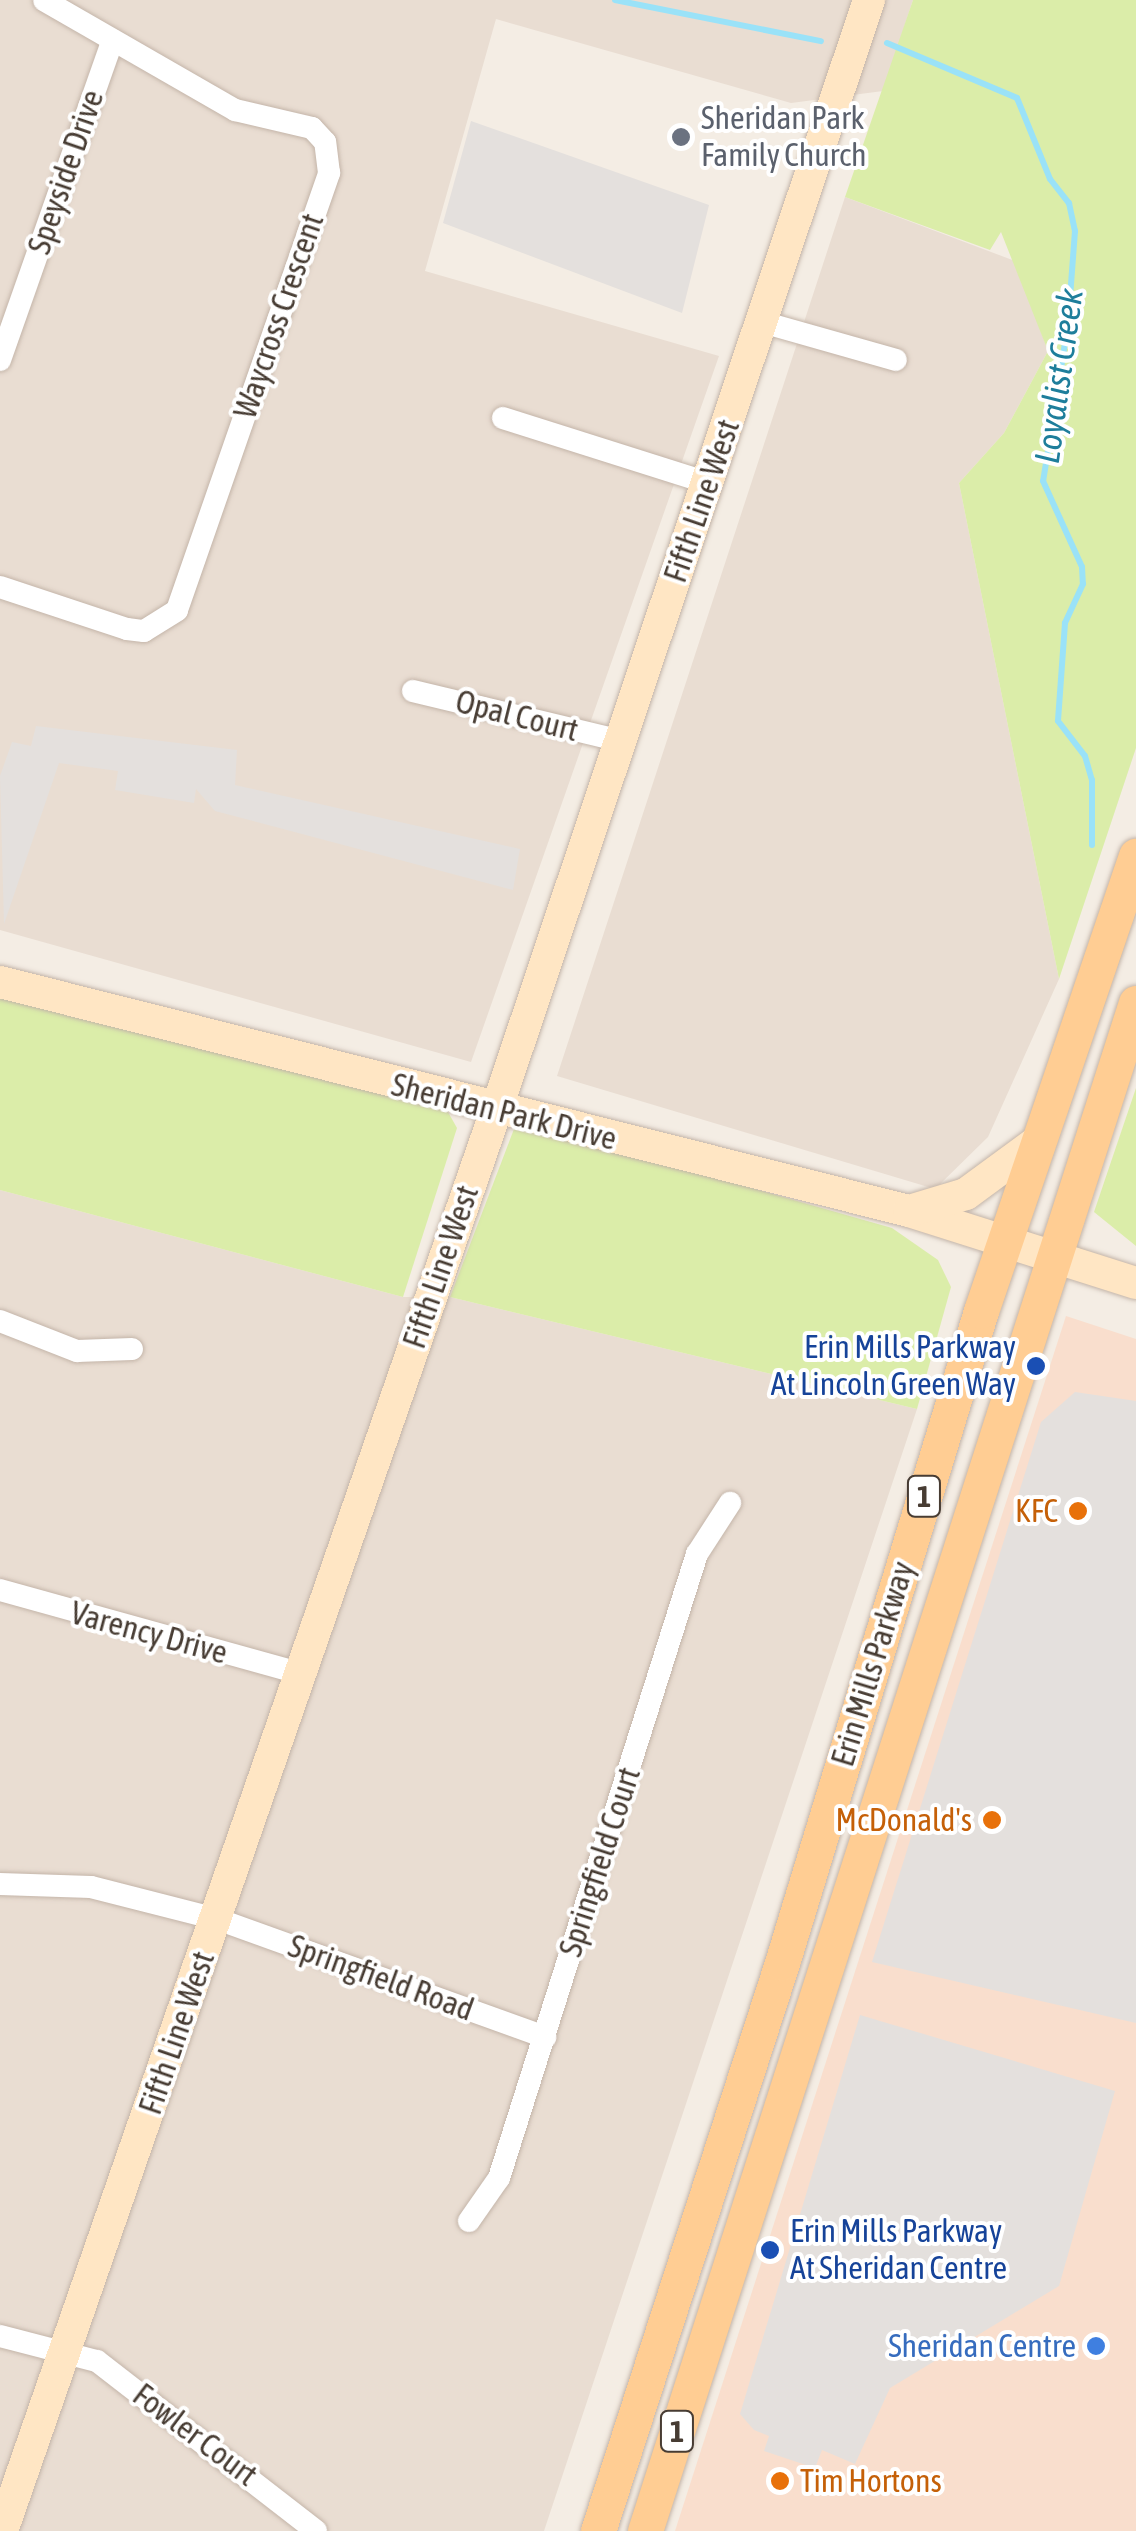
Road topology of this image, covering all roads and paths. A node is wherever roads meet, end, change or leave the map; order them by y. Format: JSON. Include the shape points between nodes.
{"nodes":[{"id":1,"x":44,"y":0,"type":"edge"},
{"id":2,"x":869,"y":0,"type":"edge"},
{"id":3,"x":113,"y":40,"type":"junction"},
{"id":4,"x":762,"y":322,"type":"junction"},
{"id":5,"x":0,"y":360,"type":"edge"},
{"id":6,"x":896,"y":360,"type":"dead end"},
{"id":7,"x":502,"y":418,"type":"dead end"},
{"id":8,"x":708,"y":483,"type":"junction"},
{"id":9,"x":0,"y":588,"type":"edge"},
{"id":10,"x":413,"y":690,"type":"dead end"},
{"id":11,"x":622,"y":741,"type":"junction"},
{"id":12,"x":1136,"y":856,"type":"edge"},
{"id":13,"x":0,"y":982,"type":"edge"},
{"id":14,"x":1136,"y":1003,"type":"edge"},
{"id":15,"x":496,"y":1111,"type":"junction"},
{"id":16,"x":1042,"y":1138,"type":"junction"},
{"id":17,"x":909,"y":1211,"type":"junction"},
{"id":18,"x":1009,"y":1239,"type":"junction"},
{"id":19,"x":1054,"y":1254,"type":"junction"},
{"id":20,"x":1136,"y":1283,"type":"edge"},
{"id":21,"x":0,"y":1321,"type":"edge"},
{"id":22,"x":132,"y":1349,"type":"dead end"},
{"id":23,"x":730,"y":1503,"type":"dead end"},
{"id":24,"x":0,"y":1590,"type":"edge"},
{"id":25,"x":299,"y":1673,"type":"junction"},
{"id":26,"x":0,"y":1884,"type":"edge"},
{"id":27,"x":216,"y":1919,"type":"junction"},
{"id":28,"x":545,"y":2037,"type":"junction"},
{"id":29,"x":470,"y":2221,"type":"dead end"},
{"id":30,"x":0,"y":2336,"type":"edge"},
{"id":31,"x":67,"y":2352,"type":"junction"},
{"id":32,"x":610,"y":2489,"type":"junction"},
{"id":33,"x":2,"y":2531,"type":"edge"},
{"id":34,"x":316,"y":2531,"type":"edge"},
{"id":35,"x":581,"y":2531,"type":"edge"},
{"id":36,"x":598,"y":2531,"type":"edge"},
{"id":37,"x":644,"y":2531,"type":"edge"}],
"edges":[{"from":1,"to":3,"type":"street","name":"Waycross Crescent"},
{"from":2,"to":4,"type":"street","name":"Fifth Line West"},
{"from":3,"to":5,"type":"street","name":"Speyside Drive"},
{"from":3,"to":9,"type":"street","name":"Waycross Crescent","via":[[235,110],[312,128],[324,142],[329,172],[177,610],[144,631],[127,629]]},
{"from":4,"to":6,"type":"street"},
{"from":4,"to":8,"type":"street","name":"Fifth Line West"},
{"from":7,"to":8,"type":"street"},
{"from":8,"to":11,"type":"street","name":"Fifth Line West"},
{"from":10,"to":11,"type":"street","name":"Opal Court"},
{"from":11,"to":15,"type":"street","name":"Fifth Line West"},
{"from":12,"to":16,"type":"main road","name":"Erin Mills Parkway","number":"1"},
{"from":13,"to":15,"type":"street","name":"Sheridan Park Drive"},
{"from":14,"to":19,"type":"main road","name":"Erin Mills Parkway","number":"1"},
{"from":15,"to":17,"type":"street","name":"Sheridan Park Drive"},
{"from":15,"to":25,"type":"street","name":"Fifth Line West"},
{"from":16,"to":17,"type":"street","via":[[966,1194]]},
{"from":16,"to":18,"type":"main road","name":"Erin Mills Parkway","number":"1"},
{"from":17,"to":18,"type":"street","name":"Sheridan Park Drive"},
{"from":18,"to":19,"type":"street","name":"Sheridan Park Drive"},
{"from":18,"to":32,"type":"main road","name":"Erin Mills Parkway","number":"1"},
{"from":19,"to":20,"type":"street","name":"Sheridan Park Drive"},
{"from":19,"to":37,"type":"main road","name":"Erin Mills Parkway","number":"1"},
{"from":21,"to":22,"type":"street","via":[[77,1351]]},
{"from":23,"to":28,"type":"street","name":"Springfield Court","via":[[697,1554]]},
{"from":24,"to":25,"type":"street","name":"Varency Drive"},
{"from":25,"to":27,"type":"street","name":"Fifth Line West"},
{"from":26,"to":27,"type":"street","name":"Springfield Road","via":[[91,1887]]},
{"from":27,"to":28,"type":"street","name":"Springfield Road"},
{"from":27,"to":31,"type":"street","name":"Fifth Line West"},
{"from":28,"to":29,"type":"street","name":"Springfield Court","via":[[499,2178]]},
{"from":30,"to":31,"type":"street","name":"Fowler Court"},
{"from":31,"to":33,"type":"street","name":"Fifth Line West"},
{"from":31,"to":34,"type":"street","name":"Fowler Court","via":[[97,2361]]},
{"from":32,"to":35,"type":"street","via":[[588,2508]]},
{"from":32,"to":36,"type":"main road","name":"Erin Mills Parkway","number":"1"}]}
